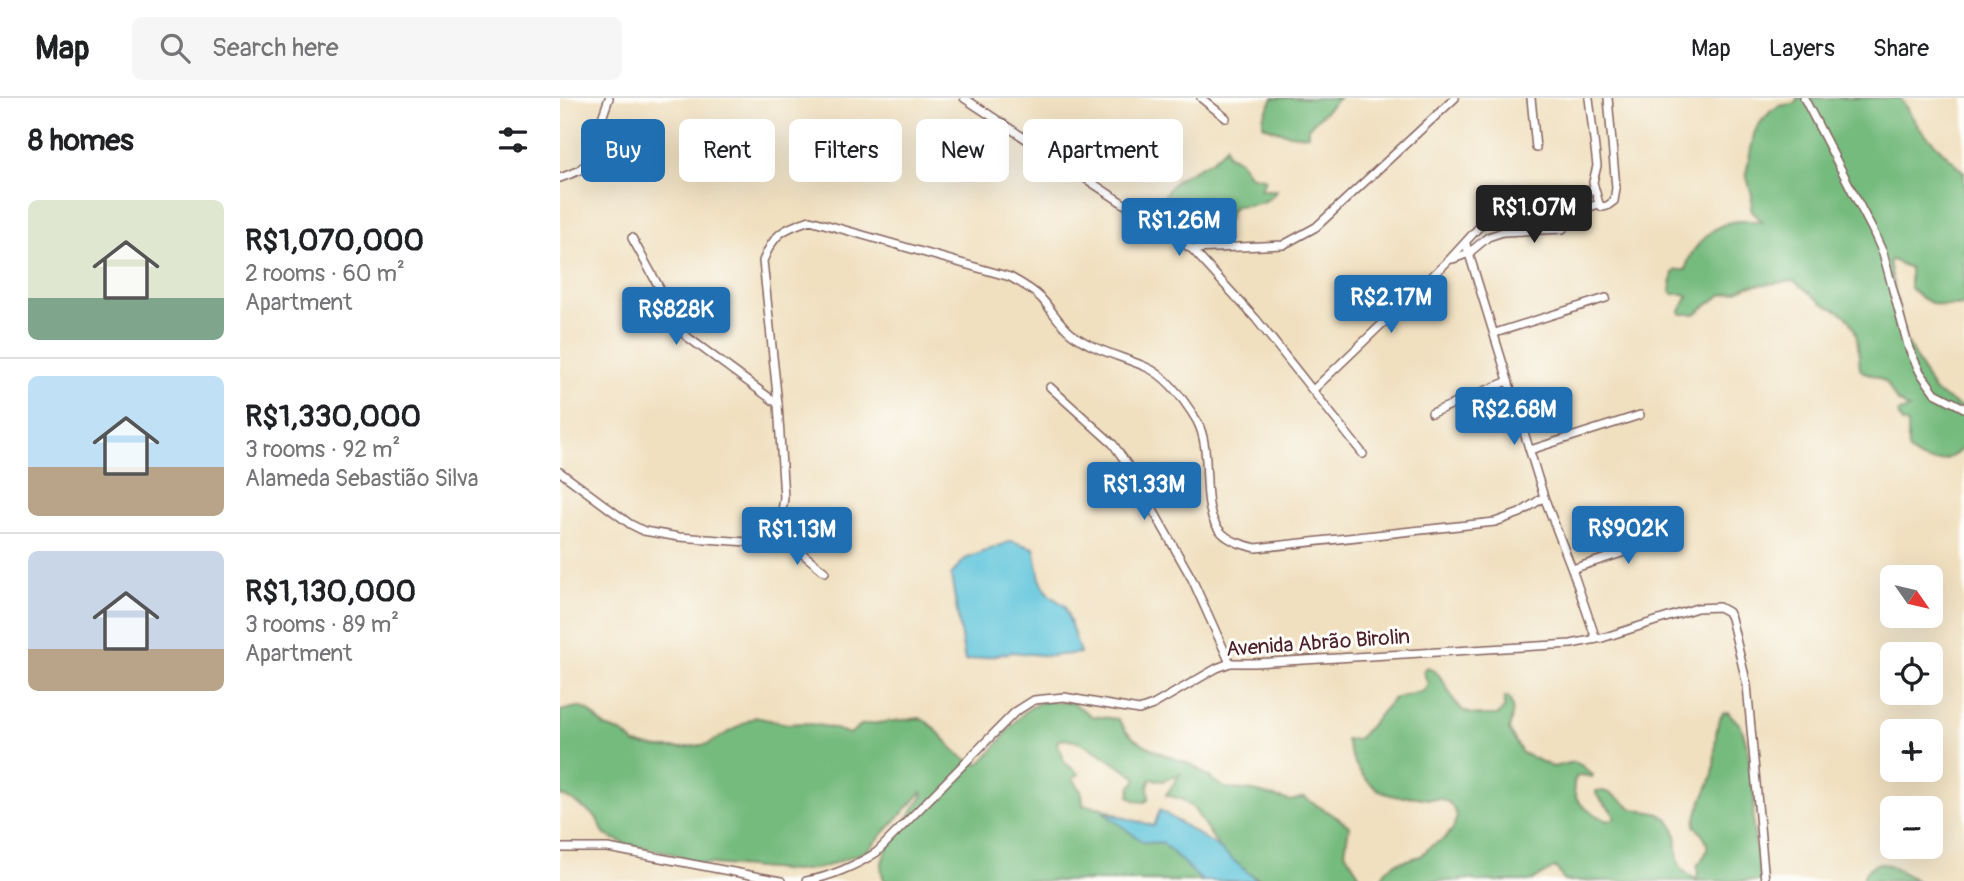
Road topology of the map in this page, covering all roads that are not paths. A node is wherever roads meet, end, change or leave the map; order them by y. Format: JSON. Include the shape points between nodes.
{"nodes":[{"id":1,"x":610,"y":98,"type":"edge"},
{"id":2,"x":964,"y":98,"type":"edge"},
{"id":3,"x":1201,"y":98,"type":"edge"},
{"id":4,"x":1455,"y":98,"type":"edge"},
{"id":5,"x":1531,"y":98,"type":"edge"},
{"id":6,"x":1589,"y":98,"type":"edge"},
{"id":7,"x":1608,"y":98,"type":"edge"},
{"id":8,"x":1804,"y":98,"type":"edge"},
{"id":9,"x":1226,"y":118,"type":"dead end"},
{"id":10,"x":1536,"y":148,"type":"dead end"},
{"id":11,"x":1614,"y":165,"type":"junction"},
{"id":12,"x":1597,"y":166,"type":"junction"},
{"id":13,"x":560,"y":178,"type":"edge"},
{"id":14,"x":1594,"y":189,"type":"junction"},
{"id":15,"x":1570,"y":193,"type":"junction"},
{"id":16,"x":1599,"y":204,"type":"junction"},
{"id":17,"x":1576,"y":214,"type":"junction"},
{"id":18,"x":632,"y":238,"type":"dead end"},
{"id":19,"x":1466,"y":244,"type":"junction"},
{"id":20,"x":1192,"y":249,"type":"junction"},
{"id":21,"x":1469,"y":253,"type":"junction"},
{"id":22,"x":1449,"y":260,"type":"junction"},
{"id":23,"x":1606,"y":298,"type":"dead end"},
{"id":24,"x":1495,"y":333,"type":"junction"},
{"id":25,"x":1508,"y":381,"type":"junction"},
{"id":26,"x":1050,"y":387,"type":"dead end"},
{"id":27,"x":1313,"y":390,"type":"junction"},
{"id":28,"x":778,"y":404,"type":"junction"},
{"id":29,"x":1964,"y":408,"type":"edge"},
{"id":30,"x":1432,"y":413,"type":"dead end"},
{"id":31,"x":1640,"y":415,"type":"dead end"},
{"id":32,"x":1530,"y":450,"type":"junction"},
{"id":33,"x":1363,"y":454,"type":"dead end"},
{"id":34,"x":560,"y":472,"type":"edge"},
{"id":35,"x":1544,"y":497,"type":"junction"},
{"id":36,"x":780,"y":523,"type":"junction"},
{"id":37,"x":1675,"y":537,"type":"dead end"},
{"id":38,"x":767,"y":541,"type":"junction"},
{"id":39,"x":787,"y":541,"type":"junction"},
{"id":40,"x":1573,"y":569,"type":"junction"},
{"id":41,"x":825,"y":572,"type":"dead end"},
{"id":42,"x":1596,"y":639,"type":"junction"},
{"id":43,"x":1230,"y":663,"type":"junction"},
{"id":44,"x":560,"y":848,"type":"edge"},
{"id":45,"x":775,"y":881,"type":"edge"},
{"id":46,"x":806,"y":881,"type":"edge"},
{"id":47,"x":1765,"y":881,"type":"edge"}],
"edges":[{"from":1,"to":13,"type":"street","via":[[586,164]]},
{"from":2,"to":20,"type":"street"},
{"from":3,"to":9,"type":"street"},
{"from":4,"to":20,"type":"street","via":[[1316,227],[1283,245]]},
{"from":5,"to":10,"type":"street"},
{"from":6,"to":12,"type":"street"},
{"from":7,"to":11,"type":"street"},
{"from":8,"to":29,"type":"street","via":[[1883,253],[1909,349],[1920,372],[1935,393]]},
{"from":11,"to":12,"type":"street"},
{"from":11,"to":16,"type":"street","via":[[1614,201],[1607,206]]},
{"from":12,"to":14,"type":"street"},
{"from":14,"to":15,"type":"street"},
{"from":14,"to":16,"type":"street"},
{"from":15,"to":17,"type":"street"},
{"from":15,"to":19,"type":"street","via":[[1546,187],[1525,194],[1502,207]]},
{"from":16,"to":17,"type":"street"},
{"from":17,"to":21,"type":"street","via":[[1563,229],[1503,232],[1488,237]]},
{"from":18,"to":28,"type":"street","via":[[686,336]]},
{"from":19,"to":21,"type":"street"},
{"from":19,"to":22,"type":"street"},
{"from":20,"to":27,"type":"street"},
{"from":21,"to":22,"type":"street"},
{"from":21,"to":24,"type":"street"},
{"from":22,"to":27,"type":"street"},
{"from":23,"to":24,"type":"street"},
{"from":24,"to":25,"type":"street"},
{"from":25,"to":30,"type":"street"},
{"from":25,"to":32,"type":"street"},
{"from":26,"to":43,"type":"street","via":[[1113,444],[1127,464],[1192,579]]},
{"from":27,"to":33,"type":"street"},
{"from":28,"to":35,"type":"street","via":[[763,261],[778,235],[810,220],[1010,277],[1041,299],[1076,337],[1163,378],[1198,422],[1206,448],[1214,523],[1235,542],[1273,547],[1495,522]]},
{"from":28,"to":36,"type":"street","via":[[784,498]]},
{"from":31,"to":32,"type":"street"},
{"from":32,"to":35,"type":"street"},
{"from":34,"to":38,"type":"street","via":[[644,531]]},
{"from":35,"to":40,"type":"street"},
{"from":36,"to":38,"type":"street","via":[[769,526]]},
{"from":36,"to":39,"type":"street","via":[[788,530]]},
{"from":37,"to":40,"type":"street"},
{"from":38,"to":39,"type":"street","via":[[777,546]]},
{"from":39,"to":41,"type":"street"},
{"from":40,"to":42,"type":"street"},
{"from":42,"to":43,"type":"street","name":"Avenida Abrão Birolin"},
{"from":42,"to":47,"type":"street","name":"Avenida Abrão Birolin","via":[[1698,608],[1719,607],[1728,612],[1747,685]]},
{"from":43,"to":46,"type":"street","name":"Avenida Abrão Birolin","via":[[1139,710],[1064,697],[1034,700],[1015,712],[877,852]]},
{"from":44,"to":45,"type":"street","via":[[608,848]]}]}
